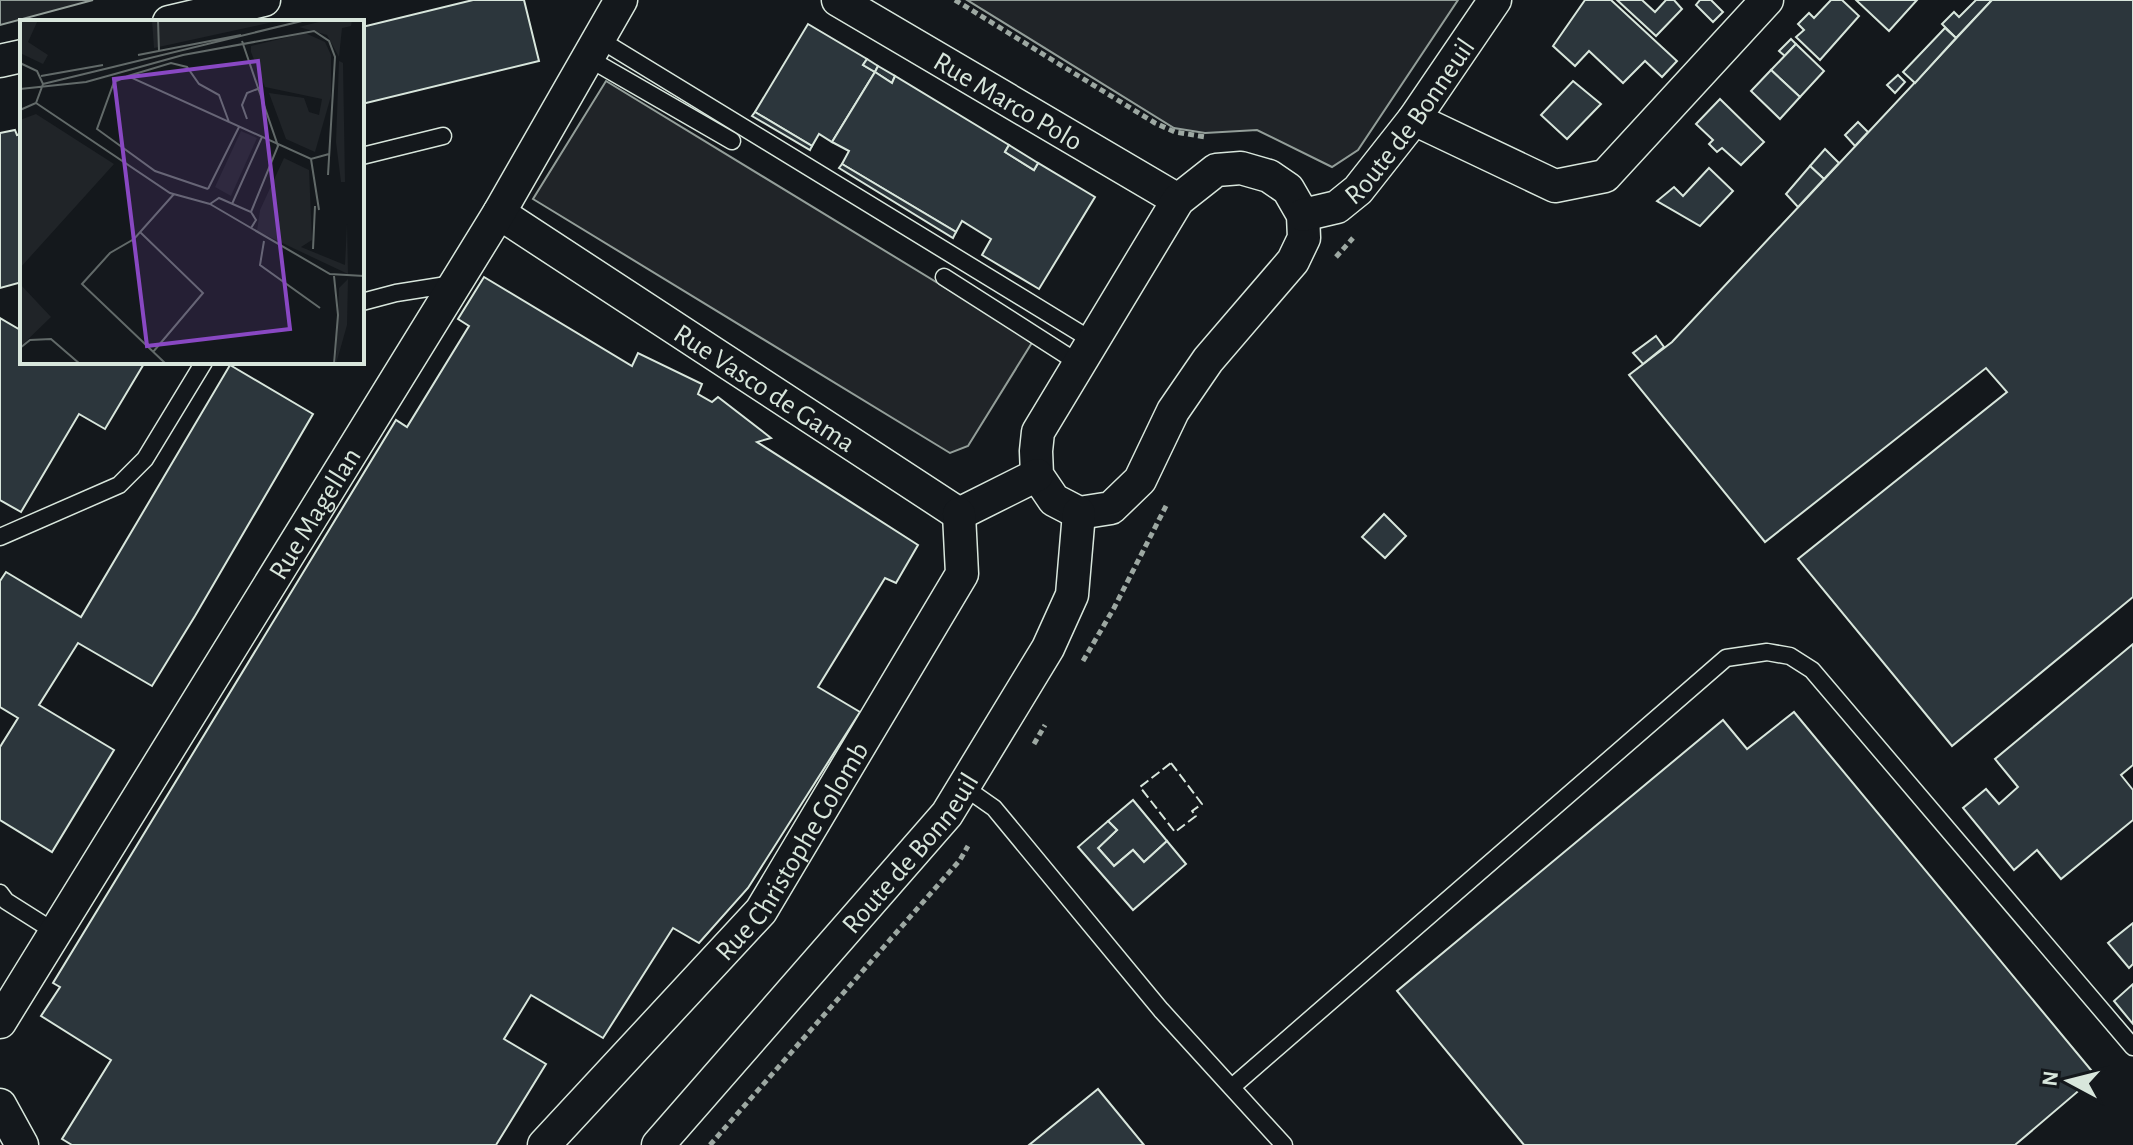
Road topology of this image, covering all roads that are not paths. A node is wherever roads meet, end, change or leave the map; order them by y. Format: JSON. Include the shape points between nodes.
{"nodes":[{"id":1,"x":264,"y":0,"type":"edge"},
{"id":2,"x":621,"y":0,"type":"edge"},
{"id":3,"x":838,"y":0,"type":"edge"},
{"id":4,"x":1495,"y":0,"type":"edge"},
{"id":5,"x":1767,"y":0,"type":"edge"},
{"id":6,"x":216,"y":17,"type":"edge"},
{"id":7,"x":188,"y":20,"type":"edge"},
{"id":8,"x":593,"y":48,"type":"junction"},
{"id":9,"x":20,"y":56,"type":"edge"},
{"id":10,"x":0,"y":61,"type":"edge"},
{"id":11,"x":1414,"y":119,"type":"junction"},
{"id":12,"x":443,"y":136,"type":"dead end"},
{"id":13,"x":732,"y":141,"type":"dead end"},
{"id":14,"x":364,"y":156,"type":"edge"},
{"id":15,"x":1178,"y":200,"type":"junction"},
{"id":16,"x":499,"y":213,"type":"junction"},
{"id":17,"x":1303,"y":215,"type":"junction"},
{"id":18,"x":944,"y":277,"type":"dead end"},
{"id":19,"x":455,"y":284,"type":"junction"},
{"id":20,"x":364,"y":301,"type":"edge"},
{"id":21,"x":1086,"y":352,"type":"junction"},
{"id":22,"x":203,"y":364,"type":"edge"},
{"id":23,"x":1037,"y":475,"type":"junction"},
{"id":24,"x":1079,"y":513,"type":"junction"},
{"id":25,"x":959,"y":514,"type":"junction"},
{"id":26,"x":0,"y":537,"type":"edge"},
{"id":27,"x":964,"y":787,"type":"junction"},
{"id":28,"x":0,"y":893,"type":"edge"},
{"id":29,"x":55,"y":932,"type":"junction"},
{"id":30,"x":0,"y":1022,"type":"edge"},
{"id":31,"x":2133,"y":1047,"type":"edge"},
{"id":32,"x":1232,"y":1087,"type":"junction"},
{"id":33,"x":0,"y":1105,"type":"edge"},
{"id":34,"x":22,"y":1145,"type":"edge"},
{"id":35,"x":544,"y":1145,"type":"edge"},
{"id":36,"x":658,"y":1145,"type":"edge"},
{"id":37,"x":1284,"y":1145,"type":"edge"}],
"edges":[{"from":1,"to":6,"type":"street"},
{"from":2,"to":8,"type":"street","name":"Rue Magellan"},
{"from":3,"to":15,"type":"street","name":"Rue Marco Polo"},
{"from":4,"to":11,"type":"street","name":"Route de Bonneuil"},
{"from":5,"to":11,"type":"street","via":[[1605,176],[1555,186]]},
{"from":6,"to":7,"type":"street"},
{"from":8,"to":13,"type":"lane"},
{"from":8,"to":16,"type":"street","name":"Rue Magellan"},
{"from":8,"to":21,"type":"lane"},
{"from":9,"to":10,"type":"street"},
{"from":11,"to":17,"type":"street","name":"Route de Bonneuil","via":[[1358,190],[1337,207]]},
{"from":12,"to":14,"type":"lane"},
{"from":15,"to":17,"type":"street","via":[[1216,170],[1241,168],[1269,176],[1288,189]]},
{"from":15,"to":21,"type":"street"},
{"from":16,"to":19,"type":"street","name":"Rue Magellan"},
{"from":16,"to":25,"type":"street","name":"Rue Vasco de Gama"},
{"from":17,"to":24,"type":"street","via":[[1304,238],[1293,261],[1208,360],[1173,411],[1140,480],[1111,508]]},
{"from":18,"to":21,"type":"lane"},
{"from":19,"to":20,"type":"lane"},
{"from":19,"to":29,"type":"street","name":"Rue Magellan"},
{"from":21,"to":23,"type":"street","via":[[1038,432]]},
{"from":22,"to":26,"type":"lane","via":[[145,459],[119,485]]},
{"from":23,"to":24,"type":"street","via":[[1054,500]]},
{"from":23,"to":25,"type":"street"},
{"from":24,"to":27,"type":"street","name":"Route de Bonneuil","via":[[1072,595],[1048,648]]},
{"from":25,"to":35,"type":"street","name":"Rue Christophe Colomb","via":[[962,574],[761,911]]},
{"from":27,"to":32,"type":"lane","via":[[994,808],[1161,1010]]},
{"from":27,"to":36,"type":"street","name":"Route de Bonneuil","via":[[947,814]]},
{"from":28,"to":29,"type":"lane"},
{"from":29,"to":30,"type":"street","name":"Rue Magellan"},
{"from":31,"to":32,"type":"lane","via":[[1812,670],[1790,656],[1767,652],[1726,658]]},
{"from":32,"to":37,"type":"lane"},
{"from":33,"to":34,"type":"street"}]}
